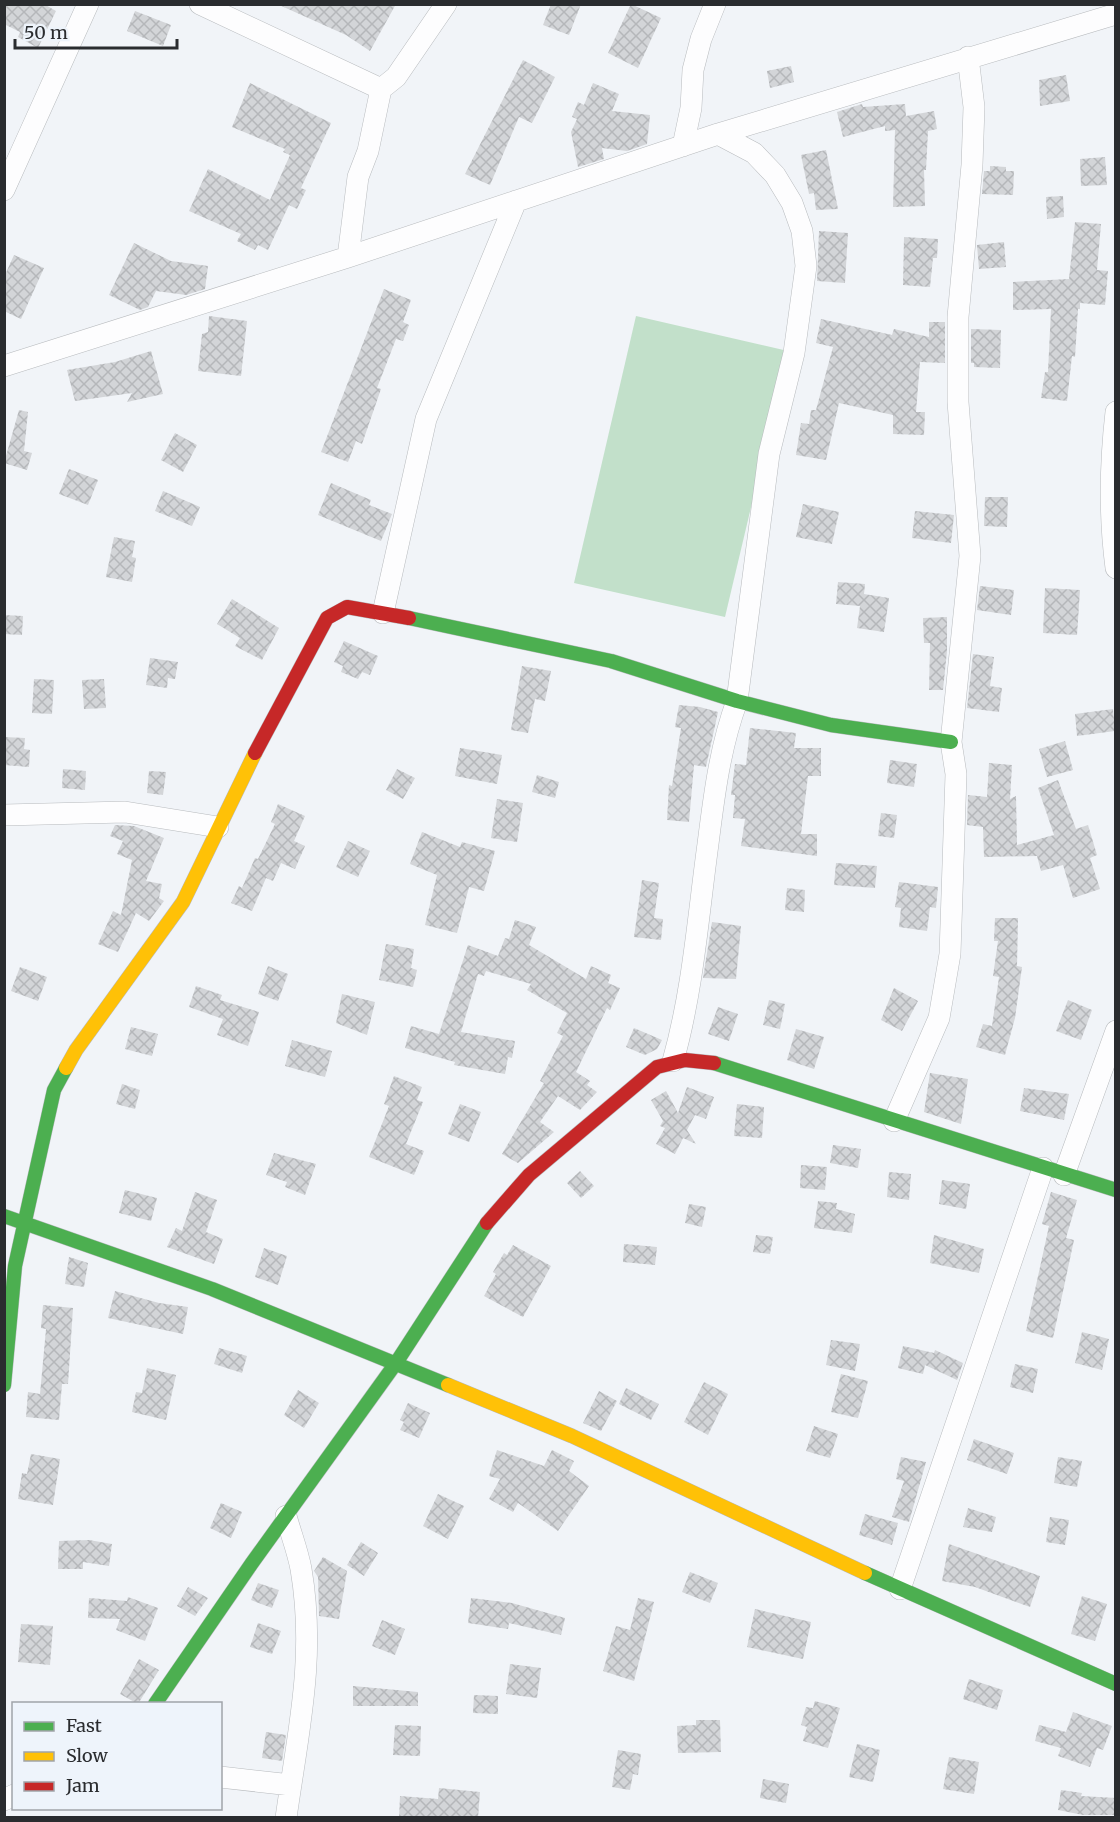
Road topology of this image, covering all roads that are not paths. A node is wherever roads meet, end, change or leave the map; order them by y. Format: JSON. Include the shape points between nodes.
{"nodes":[{"id":1,"x":88,"y":4,"type":"edge"},
{"id":2,"x":200,"y":4,"type":"edge"},
{"id":3,"x":446,"y":4,"type":"edge"},
{"id":4,"x":716,"y":4,"type":"edge"},
{"id":5,"x":1116,"y":14,"type":"edge"},
{"id":6,"x":968,"y":57,"type":"junction"},
{"id":7,"x":381,"y":89,"type":"junction"},
{"id":8,"x":718,"y":134,"type":"junction"},
{"id":9,"x":683,"y":146,"type":"junction"},
{"id":10,"x":4,"y":190,"type":"edge"},
{"id":11,"x":516,"y":201,"type":"junction"},
{"id":12,"x":348,"y":257,"type":"junction"},
{"id":13,"x":4,"y":366,"type":"edge"},
{"id":14,"x":1116,"y":412,"type":"edge"},
{"id":15,"x":1116,"y":568,"type":"edge"},
{"id":16,"x":383,"y":613,"type":"junction"},
{"id":17,"x":737,"y":701,"type":"junction"},
{"id":18,"x":951,"y":742,"type":"junction"},
{"id":19,"x":4,"y":815,"type":"edge"},
{"id":20,"x":218,"y":827,"type":"junction"},
{"id":21,"x":1116,"y":1031,"type":"edge"},
{"id":22,"x":673,"y":1061,"type":"junction"},
{"id":23,"x":894,"y":1121,"type":"junction"},
{"id":24,"x":1042,"y":1168,"type":"junction"},
{"id":25,"x":1064,"y":1175,"type":"junction"},
{"id":26,"x":1116,"y":1190,"type":"edge"},
{"id":27,"x":4,"y":1216,"type":"edge"},
{"id":28,"x":24,"y":1225,"type":"junction"},
{"id":29,"x":396,"y":1363,"type":"junction"},
{"id":30,"x":4,"y":1385,"type":"edge"},
{"id":31,"x":286,"y":1516,"type":"junction"},
{"id":32,"x":900,"y":1589,"type":"junction"},
{"id":33,"x":1116,"y":1684,"type":"edge"},
{"id":34,"x":156,"y":1702,"type":"edge"},
{"id":35,"x":222,"y":1778,"type":"edge"},
{"id":36,"x":291,"y":1785,"type":"junction"},
{"id":37,"x":286,"y":1818,"type":"edge"}],
"edges":[{"from":1,"to":10,"type":"street"},
{"from":2,"to":7,"type":"street"},
{"from":3,"to":7,"type":"street","via":[[407,64]]},
{"from":4,"to":9,"type":"street","via":[[693,70]]},
{"from":5,"to":6,"type":"street"},
{"from":6,"to":8,"type":"street"},
{"from":6,"to":18,"type":"street","via":[[974,107],[958,317],[958,402],[970,556]]},
{"from":7,"to":12,"type":"street","via":[[368,151],[358,177]]},
{"from":8,"to":9,"type":"street"},
{"from":8,"to":17,"type":"street","via":[[754,153],[775,174],[802,231],[806,266],[794,353],[769,454]]},
{"from":9,"to":11,"type":"street"},
{"from":11,"to":12,"type":"street"},
{"from":11,"to":16,"type":"street","via":[[426,419]]},
{"from":12,"to":13,"type":"street"},
{"from":14,"to":15,"type":"street","via":[[1111,483]]},
{"from":16,"to":17,"type":"street","via":[[601,658]]},
{"from":16,"to":20,"type":"street","via":[[347,607],[327,618]]},
{"from":17,"to":18,"type":"street","via":[[831,725]]},
{"from":17,"to":22,"type":"street","via":[[713,799],[686,1016]]},
{"from":18,"to":23,"type":"street","via":[[956,774],[946,988],[929,1045]]},
{"from":19,"to":20,"type":"street","via":[[125,812]]},
{"from":20,"to":28,"type":"street","via":[[183,902],[76,1050],[54,1090]]},
{"from":21,"to":25,"type":"street"},
{"from":22,"to":23,"type":"street","via":[[693,1058],[714,1063]]},
{"from":22,"to":29,"type":"street","via":[[642,1077],[529,1174],[485,1225]]},
{"from":23,"to":24,"type":"street"},
{"from":24,"to":25,"type":"street"},
{"from":24,"to":32,"type":"street"},
{"from":25,"to":26,"type":"street"},
{"from":27,"to":28,"type":"street"},
{"from":28,"to":29,"type":"street","via":[[212,1289]]},
{"from":28,"to":30,"type":"street","via":[[15,1266]]},
{"from":29,"to":31,"type":"street"},
{"from":29,"to":32,"type":"street","via":[[572,1436]]},
{"from":31,"to":34,"type":"street"},
{"from":31,"to":36,"type":"street","via":[[301,1567],[308,1668]]},
{"from":32,"to":33,"type":"street"},
{"from":35,"to":36,"type":"street"},
{"from":36,"to":37,"type":"street"}]}
